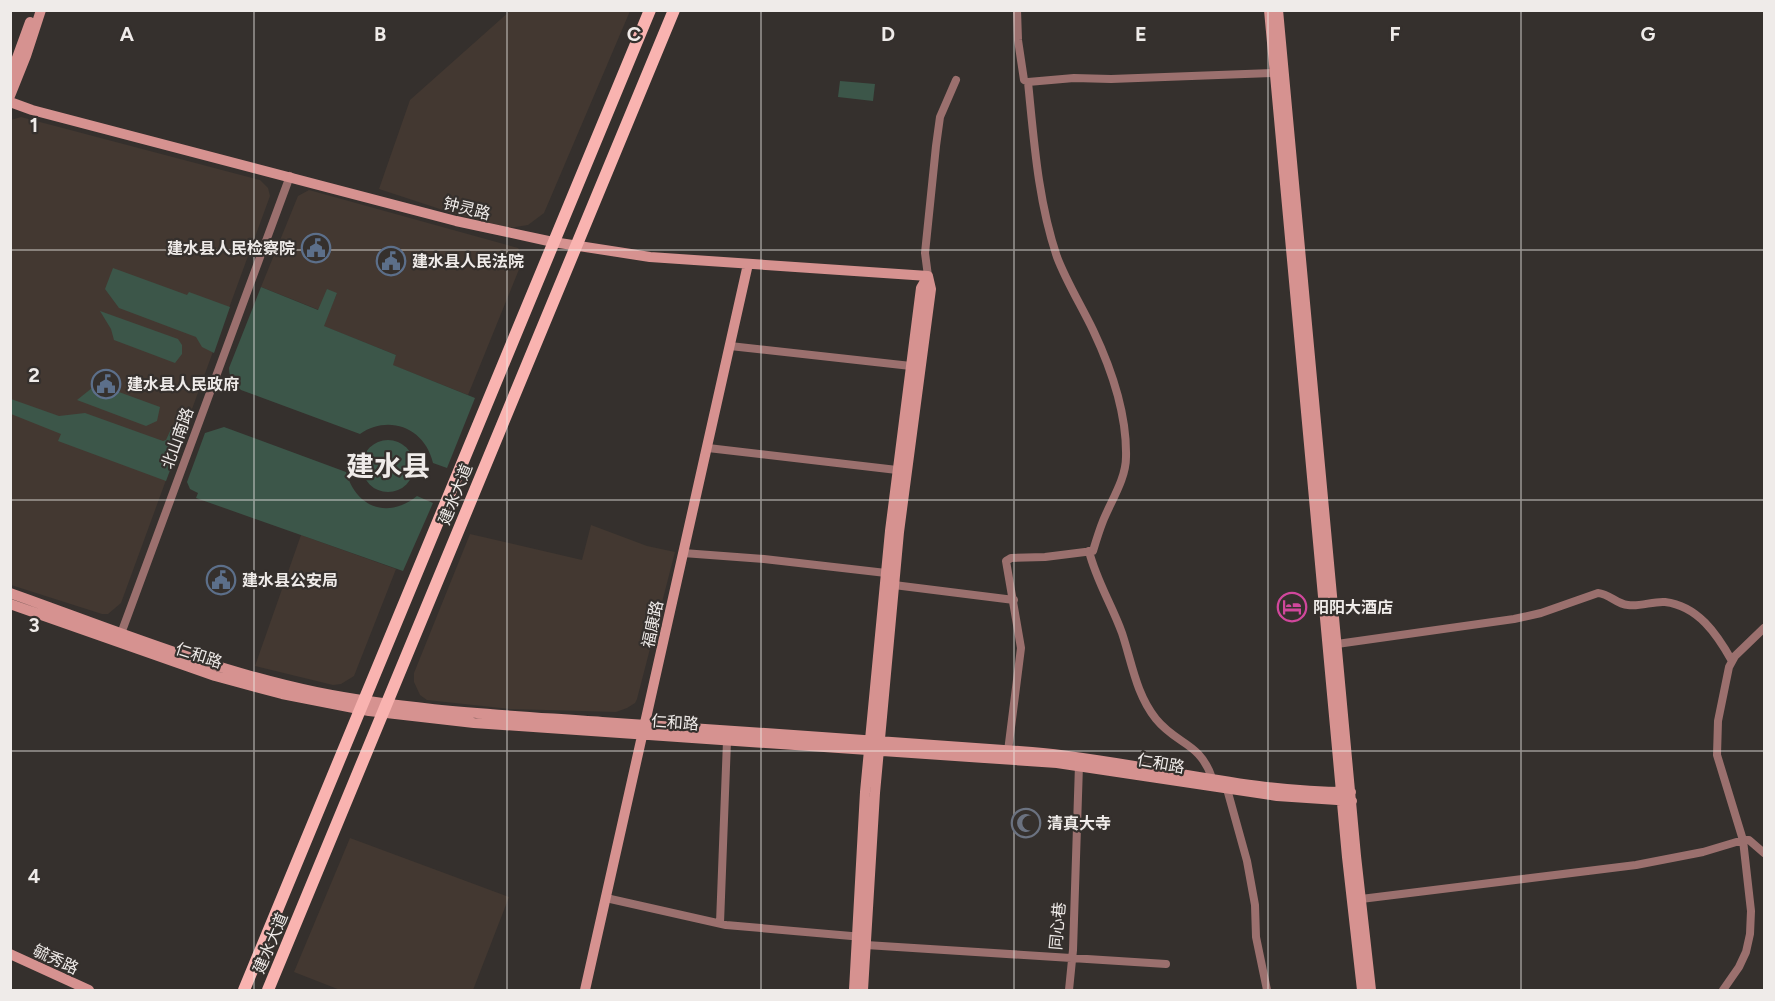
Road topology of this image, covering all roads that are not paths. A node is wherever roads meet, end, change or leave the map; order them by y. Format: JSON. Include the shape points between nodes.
{"nodes":[{"id":1,"x":33,"y":10,"type":"edge"},
{"id":2,"x":41,"y":10,"type":"edge"},
{"id":3,"x":650,"y":10,"type":"edge"},
{"id":4,"x":674,"y":10,"type":"edge"},
{"id":5,"x":1017,"y":10,"type":"edge"},
{"id":6,"x":1269,"y":10,"type":"edge"},
{"id":7,"x":1278,"y":10,"type":"edge"},
{"id":8,"x":1274,"y":73,"type":"junction"},
{"id":9,"x":10,"y":77,"type":"edge"},
{"id":10,"x":956,"y":80,"type":"dead end"},
{"id":11,"x":1028,"y":82,"type":"junction"},
{"id":12,"x":10,"y":96,"type":"edge"},
{"id":13,"x":10,"y":102,"type":"edge"},
{"id":14,"x":290,"y":176,"type":"junction"},
{"id":15,"x":1291,"y":203,"type":"junction"},
{"id":16,"x":553,"y":242,"type":"junction"},
{"id":17,"x":575,"y":246,"type":"junction"},
{"id":18,"x":748,"y":264,"type":"junction"},
{"id":19,"x":928,"y":276,"type":"junction"},
{"id":20,"x":730,"y":346,"type":"junction"},
{"id":21,"x":911,"y":366,"type":"junction"},
{"id":22,"x":708,"y":448,"type":"junction"},
{"id":23,"x":897,"y":470,"type":"junction"},
{"id":24,"x":1089,"y":551,"type":"junction"},
{"id":25,"x":683,"y":553,"type":"junction"},
{"id":26,"x":886,"y":573,"type":"junction"},
{"id":27,"x":894,"y":585,"type":"junction"},
{"id":28,"x":10,"y":593,"type":"edge"},
{"id":29,"x":1014,"y":600,"type":"junction"},
{"id":30,"x":10,"y":604,"type":"edge"},
{"id":31,"x":1764,"y":628,"type":"edge"},
{"id":32,"x":120,"y":637,"type":"junction"},
{"id":33,"x":1336,"y":644,"type":"junction"},
{"id":34,"x":1732,"y":661,"type":"junction"},
{"id":35,"x":362,"y":705,"type":"junction"},
{"id":36,"x":384,"y":708,"type":"junction"},
{"id":37,"x":644,"y":730,"type":"junction"},
{"id":38,"x":727,"y":741,"type":"junction"},
{"id":39,"x":874,"y":745,"type":"junction"},
{"id":40,"x":1008,"y":750,"type":"junction"},
{"id":41,"x":1079,"y":765,"type":"junction"},
{"id":42,"x":1212,"y":778,"type":"junction"},
{"id":43,"x":1227,"y":789,"type":"junction"},
{"id":44,"x":1347,"y":796,"type":"junction"},
{"id":45,"x":1743,"y":840,"type":"junction"},
{"id":46,"x":1764,"y":853,"type":"edge"},
{"id":47,"x":606,"y":898,"type":"junction"},
{"id":48,"x":1357,"y":900,"type":"junction"},
{"id":49,"x":720,"y":923,"type":"junction"},
{"id":50,"x":863,"y":939,"type":"junction"},
{"id":51,"x":10,"y":954,"type":"edge"},
{"id":52,"x":1072,"y":958,"type":"junction"},
{"id":53,"x":1166,"y":964,"type":"dead end"},
{"id":54,"x":89,"y":990,"type":"edge"},
{"id":55,"x":244,"y":990,"type":"edge"},
{"id":56,"x":268,"y":990,"type":"edge"},
{"id":57,"x":585,"y":990,"type":"edge"},
{"id":58,"x":854,"y":990,"type":"edge"},
{"id":59,"x":863,"y":990,"type":"edge"},
{"id":60,"x":1069,"y":990,"type":"edge"},
{"id":61,"x":1267,"y":990,"type":"edge"},
{"id":62,"x":1362,"y":990,"type":"edge"},
{"id":63,"x":1371,"y":990,"type":"edge"},
{"id":64,"x":1723,"y":990,"type":"edge"}],
"edges":[{"from":1,"to":9,"type":"main road"},
{"from":2,"to":12,"type":"main road"},
{"from":3,"to":16,"type":"main road","name":"建水大道"},
{"from":4,"to":17,"type":"main road","name":"建水大道"},
{"from":5,"to":11,"type":"street","via":[[1024,80]]},
{"from":6,"to":8,"type":"main road"},
{"from":7,"to":15,"type":"main road"},
{"from":8,"to":11,"type":"street"},
{"from":8,"to":15,"type":"main road"},
{"from":10,"to":19,"type":"street","via":[[940,117],[925,253]]},
{"from":11,"to":24,"type":"street","via":[[1036,162],[1051,238],[1107,364],[1124,431],[1125,465],[1093,551]]},
{"from":13,"to":14,"type":"main road","name":"钟灵路"},
{"from":14,"to":16,"type":"main road","name":"钟灵路","via":[[456,221]]},
{"from":14,"to":32,"type":"street","name":"北山南路"},
{"from":15,"to":33,"type":"main road"},
{"from":15,"to":44,"type":"main road"},
{"from":16,"to":17,"type":"main road","name":"钟灵路"},
{"from":16,"to":35,"type":"main road","name":"建水大道"},
{"from":17,"to":18,"type":"main road","name":"钟灵路","via":[[650,257]]},
{"from":17,"to":36,"type":"main road","name":"建水大道"},
{"from":18,"to":19,"type":"main road","name":"钟灵路"},
{"from":18,"to":20,"type":"main road","name":"福康路"},
{"from":19,"to":21,"type":"main road","via":[[921,288]]},
{"from":19,"to":27,"type":"main road","via":[[931,289]]},
{"from":20,"to":21,"type":"street"},
{"from":20,"to":22,"type":"main road","name":"福康路"},
{"from":21,"to":23,"type":"main road"},
{"from":22,"to":23,"type":"street"},
{"from":22,"to":25,"type":"main road","name":"福康路"},
{"from":23,"to":26,"type":"main road"},
{"from":24,"to":29,"type":"street","via":[[1009,558],[1006,561]]},
{"from":24,"to":42,"type":"street","via":[[1147,705],[1162,726],[1201,754]]},
{"from":25,"to":26,"type":"street"},
{"from":25,"to":37,"type":"main road","name":"福康路"},
{"from":26,"to":39,"type":"main road"},
{"from":27,"to":29,"type":"street"},
{"from":27,"to":39,"type":"main road"},
{"from":28,"to":32,"type":"main road","name":"仁和路"},
{"from":29,"to":40,"type":"street","via":[[1021,648]]},
{"from":30,"to":32,"type":"main road","name":"仁和路"},
{"from":31,"to":34,"type":"street"},
{"from":32,"to":35,"type":"main road","name":"仁和路"},
{"from":33,"to":34,"type":"street","via":[[1514,619],[1598,593],[1626,605],[1664,602],[1696,614],[1708,624]]},
{"from":33,"to":44,"type":"main road"},
{"from":34,"to":45,"type":"street","via":[[1719,707],[1717,755]]},
{"from":35,"to":36,"type":"main road","name":"仁和路"},
{"from":35,"to":55,"type":"main road","name":"建水大道"},
{"from":36,"to":37,"type":"main road","name":"仁和路","via":[[474,723]]},
{"from":36,"to":56,"type":"main road","name":"建水大道"},
{"from":37,"to":38,"type":"main road","name":"仁和路"},
{"from":37,"to":39,"type":"main road","name":"仁和路"},
{"from":37,"to":47,"type":"main road","name":"福康路"},
{"from":38,"to":39,"type":"main road","name":"仁和路"},
{"from":38,"to":49,"type":"street"},
{"from":39,"to":40,"type":"main road","name":"仁和路"},
{"from":39,"to":41,"type":"main road","name":"仁和路"},
{"from":39,"to":50,"type":"main road"},
{"from":40,"to":42,"type":"main road","name":"仁和路"},
{"from":41,"to":43,"type":"main road","name":"仁和路"},
{"from":41,"to":52,"type":"street","name":"同心巷"},
{"from":42,"to":44,"type":"main road","name":"仁和路"},
{"from":43,"to":44,"type":"main road","name":"仁和路","via":[[1277,796]]},
{"from":43,"to":61,"type":"street","via":[[1247,861],[1258,953]]},
{"from":44,"to":48,"type":"main road"},
{"from":45,"to":46,"type":"street","via":[[1749,840]]},
{"from":45,"to":48,"type":"street","via":[[1636,865]]},
{"from":45,"to":64,"type":"street","via":[[1750,934],[1743,960]]},
{"from":47,"to":49,"type":"street","name":"同心巷"},
{"from":47,"to":57,"type":"main road","name":"福康路"},
{"from":48,"to":62,"type":"main road"},
{"from":48,"to":63,"type":"main road"},
{"from":49,"to":50,"type":"street","name":"同心巷"},
{"from":50,"to":52,"type":"street","name":"同心巷"},
{"from":50,"to":58,"type":"main road"},
{"from":50,"to":59,"type":"main road"},
{"from":51,"to":54,"type":"main road","name":"毓秀路"},
{"from":52,"to":53,"type":"street"},
{"from":52,"to":60,"type":"street"}]}
